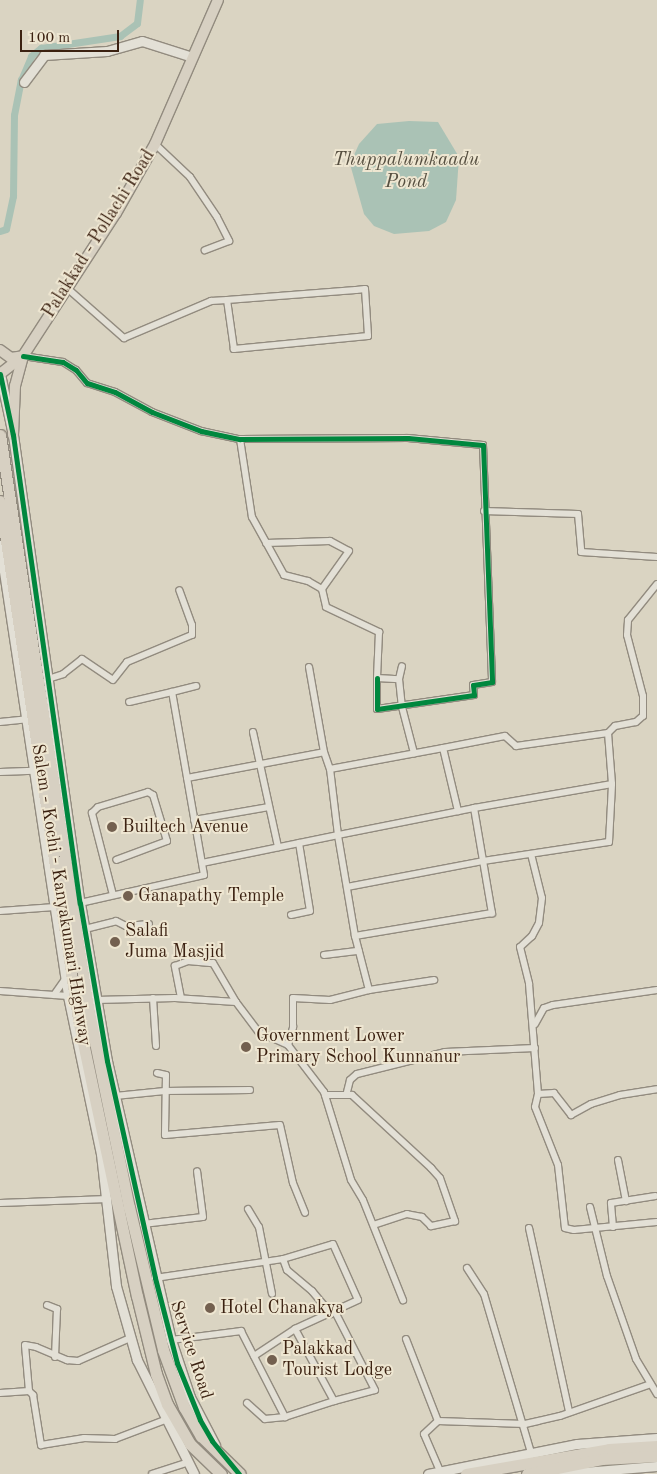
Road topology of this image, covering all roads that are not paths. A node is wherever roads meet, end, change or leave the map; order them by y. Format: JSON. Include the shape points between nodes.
{"nodes":[{"id":1,"x":218,"y":0,"type":"edge"},
{"id":2,"x":192,"y":57,"type":"junction"},
{"id":3,"x":24,"y":82,"type":"dead end"},
{"id":4,"x":155,"y":144,"type":"junction"},
{"id":5,"x":205,"y":250,"type":"dead end"},
{"id":6,"x":66,"y":288,"type":"junction"},
{"id":7,"x":227,"y":300,"type":"junction"},
{"id":8,"x":0,"y":350,"type":"edge"},
{"id":9,"x":23,"y":356,"type":"junction"},
{"id":10,"x":0,"y":374,"type":"edge"},
{"id":11,"x":0,"y":435,"type":"edge"},
{"id":12,"x":13,"y":435,"type":"junction"},
{"id":13,"x":240,"y":439,"type":"junction"},
{"id":14,"x":0,"y":501,"type":"edge"},
{"id":15,"x":484,"y":511,"type":"junction"},
{"id":16,"x":266,"y":543,"type":"junction"},
{"id":17,"x":0,"y":545,"type":"edge"},
{"id":18,"x":657,"y":556,"type":"edge"},
{"id":19,"x":657,"y":584,"type":"edge"},
{"id":20,"x":179,"y":590,"type":"dead end"},
{"id":21,"x":322,"y":590,"type":"junction"},
{"id":22,"x":402,"y":666,"type":"dead end"},
{"id":23,"x":310,"y":667,"type":"dead end"},
{"id":24,"x":377,"y":678,"type":"junction"},
{"id":25,"x":48,"y":679,"type":"junction"},
{"id":26,"x":399,"y":679,"type":"junction"},
{"id":27,"x":196,"y":686,"type":"dead end"},
{"id":28,"x":172,"y":692,"type":"junction"},
{"id":29,"x":129,"y":702,"type":"dead end"},
{"id":30,"x":402,"y":707,"type":"junction"},
{"id":31,"x":27,"y":719,"type":"junction"},
{"id":32,"x":0,"y":722,"type":"edge"},
{"id":33,"x":253,"y":732,"type":"dead end"},
{"id":34,"x":608,"y":732,"type":"junction"},
{"id":35,"x":444,"y":748,"type":"junction"},
{"id":36,"x":324,"y":752,"type":"junction"},
{"id":37,"x":414,"y":753,"type":"junction"},
{"id":38,"x":260,"y":766,"type":"junction"},
{"id":39,"x":330,"y":769,"type":"junction"},
{"id":40,"x":34,"y":771,"type":"junction"},
{"id":41,"x":0,"y":772,"type":"edge"},
{"id":42,"x":187,"y":778,"type":"junction"},
{"id":43,"x":612,"y":784,"type":"junction"},
{"id":44,"x":269,"y":806,"type":"junction"},
{"id":45,"x":474,"y":808,"type":"junction"},
{"id":46,"x":458,"y":811,"type":"junction"},
{"id":47,"x":194,"y":820,"type":"junction"},
{"id":48,"x":338,"y":835,"type":"junction"},
{"id":49,"x":299,"y":843,"type":"junction"},
{"id":50,"x":278,"y":847,"type":"junction"},
{"id":51,"x":531,"y":854,"type":"junction"},
{"id":52,"x":116,"y":860,"type":"dead end"},
{"id":53,"x":483,"y":860,"type":"junction"},
{"id":54,"x":202,"y":863,"type":"junction"},
{"id":55,"x":347,"y":887,"type":"junction"},
{"id":56,"x":113,"y":895,"type":"junction"},
{"id":57,"x":80,"y":903,"type":"junction"},
{"id":58,"x":55,"y":907,"type":"junction"},
{"id":59,"x":0,"y":911,"type":"edge"},
{"id":60,"x":291,"y":915,"type":"dead end"},
{"id":61,"x":149,"y":924,"type":"dead end"},
{"id":62,"x":85,"y":929,"type":"junction"},
{"id":63,"x":355,"y":936,"type":"junction"},
{"id":64,"x":359,"y":951,"type":"junction"},
{"id":65,"x":324,"y":956,"type":"dead end"},
{"id":66,"x":65,"y":978,"type":"junction"},
{"id":67,"x":434,"y":980,"type":"dead end"},
{"id":68,"x":369,"y":990,"type":"junction"},
{"id":69,"x":657,"y":990,"type":"edge"},
{"id":70,"x":0,"y":991,"type":"edge"},
{"id":71,"x":54,"y":995,"type":"junction"},
{"id":72,"x":68,"y":996,"type":"junction"},
{"id":73,"x":153,"y":998,"type":"junction"},
{"id":74,"x":181,"y":998,"type":"junction"},
{"id":75,"x":96,"y":1000,"type":"junction"},
{"id":76,"x":236,"y":1002,"type":"junction"},
{"id":77,"x":534,"y":1028,"type":"junction"},
{"id":78,"x":288,"y":1045,"type":"junction"},
{"id":79,"x":156,"y":1046,"type":"dead end"},
{"id":80,"x":534,"y":1048,"type":"junction"},
{"id":81,"x":157,"y":1073,"type":"dead end"},
{"id":82,"x":657,"y":1089,"type":"edge"},
{"id":83,"x":250,"y":1090,"type":"dead end"},
{"id":84,"x":165,"y":1091,"type":"junction"},
{"id":85,"x":347,"y":1092,"type":"junction"},
{"id":86,"x":325,"y":1094,"type":"junction"},
{"id":87,"x":538,"y":1094,"type":"junction"},
{"id":88,"x":115,"y":1096,"type":"junction"},
{"id":89,"x":618,"y":1160,"type":"dead end"},
{"id":90,"x":196,"y":1171,"type":"dead end"},
{"id":91,"x":655,"y":1196,"type":"dead end"},
{"id":92,"x":108,"y":1199,"type":"junction"},
{"id":93,"x":626,"y":1201,"type":"junction"},
{"id":94,"x":0,"y":1203,"type":"edge"},
{"id":95,"x":590,"y":1207,"type":"dead end"},
{"id":96,"x":248,"y":1209,"type":"dead end"},
{"id":97,"x":305,"y":1213,"type":"dead end"},
{"id":98,"x":657,"y":1222,"type":"edge"},
{"id":99,"x":142,"y":1224,"type":"junction"},
{"id":100,"x":374,"y":1225,"type":"junction"},
{"id":101,"x":613,"y":1227,"type":"junction"},
{"id":102,"x":529,"y":1228,"type":"dead end"},
{"id":103,"x":595,"y":1228,"type":"junction"},
{"id":104,"x":282,"y":1259,"type":"junction"},
{"id":105,"x":266,"y":1261,"type":"junction"},
{"id":106,"x":467,"y":1268,"type":"dead end"},
{"id":107,"x":155,"y":1278,"type":"junction"},
{"id":108,"x":272,"y":1294,"type":"dead end"},
{"id":109,"x":403,"y":1300,"type":"dead end"},
{"id":110,"x":47,"y":1305,"type":"dead end"},
{"id":111,"x":333,"y":1313,"type":"junction"},
{"id":112,"x":295,"y":1329,"type":"junction"},
{"id":113,"x":130,"y":1338,"type":"junction"},
{"id":114,"x":406,"y":1339,"type":"dead end"},
{"id":115,"x":171,"y":1340,"type":"junction"},
{"id":116,"x":254,"y":1356,"type":"junction"},
{"id":117,"x":55,"y":1357,"type":"junction"},
{"id":118,"x":650,"y":1384,"type":"junction"},
{"id":119,"x":29,"y":1391,"type":"junction"},
{"id":120,"x":0,"y":1393,"type":"edge"},
{"id":121,"x":657,"y":1394,"type":"edge"},
{"id":122,"x":334,"y":1401,"type":"junction"},
{"id":123,"x":247,"y":1403,"type":"dead end"},
{"id":124,"x":569,"y":1412,"type":"junction"},
{"id":125,"x":285,"y":1417,"type":"junction"},
{"id":126,"x":165,"y":1420,"type":"junction"},
{"id":127,"x":438,"y":1421,"type":"junction"},
{"id":128,"x":525,"y":1424,"type":"junction"},
{"id":129,"x":657,"y":1438,"type":"edge"},
{"id":130,"x":657,"y":1446,"type":"edge"},
{"id":131,"x":531,"y":1453,"type":"junction"},
{"id":132,"x":657,"y":1456,"type":"edge"},
{"id":133,"x":188,"y":1462,"type":"junction"},
{"id":134,"x":657,"y":1466,"type":"edge"},
{"id":135,"x":440,"y":1471,"type":"junction"},
{"id":136,"x":584,"y":1472,"type":"edge"},
{"id":137,"x":152,"y":1474,"type":"edge"},
{"id":138,"x":194,"y":1474,"type":"edge"},
{"id":139,"x":221,"y":1474,"type":"edge"},
{"id":140,"x":240,"y":1474,"type":"edge"},
{"id":141,"x":428,"y":1474,"type":"edge"},
{"id":142,"x":466,"y":1474,"type":"edge"},
{"id":143,"x":527,"y":1474,"type":"edge"},
{"id":144,"x":559,"y":1474,"type":"edge"}],
"edges":[{"from":1,"to":2,"type":"main road","name":"Palakkad - Pollachi Road"},
{"from":2,"to":3,"type":"street","via":[[142,41],[108,51],[44,55]]},
{"from":2,"to":4,"type":"main road","name":"Palakkad - Pollachi Road"},
{"from":4,"to":5,"type":"street","via":[[190,177],[217,217],[228,241]]},
{"from":4,"to":6,"type":"main road","name":"Palakkad - Pollachi Road","via":[[116,213]]},
{"from":6,"to":7,"type":"street","via":[[124,338],[212,301]]},
{"from":6,"to":9,"type":"main road","name":"Palakkad - Pollachi Road"},
{"from":7,"to":7,"type":"street","via":[[365,289],[368,336],[234,349]]},
{"from":8,"to":9,"type":"main road","via":[[11,358]]},
{"from":9,"to":10,"type":"main road","name":"Palakkad - Pollachi Road"},
{"from":9,"to":12,"type":"main road","via":[[15,386]]},
{"from":9,"to":13,"type":"street","via":[[63,362],[76,370],[87,383],[115,392],[152,412],[201,432]]},
{"from":10,"to":12,"type":"street","name":"Service Road"},
{"from":11,"to":140,"type":"highway","name":"Salem - Kochi - Kanyakumari Highway","via":[[88,1008],[163,1350],[184,1407],[201,1436]]},
{"from":12,"to":25,"type":"street","name":"Service Road"},
{"from":13,"to":15,"type":"street","via":[[408,438],[483,445]]},
{"from":13,"to":16,"type":"street","via":[[252,517]]},
{"from":14,"to":139,"type":"highway","name":"Salem - Kochi - Kanyakumari Highway","via":[[77,1012],[156,1374],[167,1404],[190,1444]]},
{"from":15,"to":18,"type":"street","via":[[578,514],[581,552]]},
{"from":15,"to":30,"type":"street","via":[[492,682],[473,684],[474,695]]},
{"from":16,"to":21,"type":"street","via":[[284,575],[308,581]]},
{"from":16,"to":21,"type":"street","via":[[330,541],[349,551]]},
{"from":17,"to":31,"type":"street"},
{"from":19,"to":34,"type":"street","via":[[628,620],[627,635],[643,696],[643,716],[636,722],[615,726]]},
{"from":20,"to":25,"type":"street","via":[[192,625],[192,635],[127,662],[113,680],[85,660]]},
{"from":21,"to":24,"type":"street","via":[[326,607],[379,632]]},
{"from":22,"to":26,"type":"street"},
{"from":23,"to":36,"type":"street"},
{"from":24,"to":26,"type":"street"},
{"from":24,"to":30,"type":"street","via":[[377,709]]},
{"from":25,"to":57,"type":"street","name":"Service Road"},
{"from":26,"to":30,"type":"street"},
{"from":27,"to":28,"type":"street"},
{"from":28,"to":29,"type":"street"},
{"from":28,"to":42,"type":"street"},
{"from":30,"to":37,"type":"street"},
{"from":31,"to":32,"type":"street"},
{"from":31,"to":40,"type":"street"},
{"from":33,"to":38,"type":"street"},
{"from":34,"to":35,"type":"street","via":[[516,746],[505,736]]},
{"from":34,"to":43,"type":"street"},
{"from":35,"to":37,"type":"street"},
{"from":35,"to":46,"type":"street"},
{"from":36,"to":38,"type":"street"},
{"from":36,"to":39,"type":"street"},
{"from":37,"to":39,"type":"street"},
{"from":38,"to":42,"type":"street"},
{"from":38,"to":44,"type":"street"},
{"from":39,"to":48,"type":"street"},
{"from":40,"to":41,"type":"street"},
{"from":40,"to":58,"type":"street"},
{"from":42,"to":47,"type":"street"},
{"from":43,"to":45,"type":"street"},
{"from":43,"to":51,"type":"street","via":[[609,842]]},
{"from":44,"to":47,"type":"street"},
{"from":44,"to":50,"type":"street"},
{"from":45,"to":46,"type":"street"},
{"from":45,"to":53,"type":"street"},
{"from":46,"to":48,"type":"street"},
{"from":47,"to":54,"type":"street"},
{"from":48,"to":49,"type":"street"},
{"from":48,"to":55,"type":"street"},
{"from":49,"to":50,"type":"street"},
{"from":49,"to":60,"type":"street","via":[[310,911]]},
{"from":50,"to":54,"type":"street"},
{"from":51,"to":53,"type":"street"},
{"from":51,"to":77,"type":"street","via":[[542,898],[540,923],[520,947],[529,984]]},
{"from":52,"to":56,"type":"street","via":[[167,841],[153,795],[148,792],[98,807],[92,813]]},
{"from":53,"to":55,"type":"street"},
{"from":53,"to":63,"type":"street","via":[[492,913]]},
{"from":54,"to":56,"type":"street","via":[[204,875]]},
{"from":55,"to":63,"type":"street"},
{"from":56,"to":57,"type":"street"},
{"from":57,"to":62,"type":"street","name":"Service Road"},
{"from":58,"to":59,"type":"street"},
{"from":58,"to":66,"type":"street"},
{"from":61,"to":62,"type":"street","via":[[126,926],[116,921]]},
{"from":62,"to":75,"type":"street","name":"Service Road"},
{"from":63,"to":64,"type":"street"},
{"from":64,"to":65,"type":"street"},
{"from":64,"to":68,"type":"street"},
{"from":66,"to":71,"type":"street"},
{"from":66,"to":72,"type":"street"},
{"from":67,"to":68,"type":"street"},
{"from":68,"to":78,"type":"street","via":[[330,1000],[293,998],[293,1026]]},
{"from":69,"to":77,"type":"street","via":[[553,1005],[538,1015]]},
{"from":70,"to":71,"type":"street"},
{"from":71,"to":72,"type":"street"},
{"from":72,"to":92,"type":"street"},
{"from":73,"to":74,"type":"street"},
{"from":73,"to":75,"type":"street"},
{"from":73,"to":79,"type":"street"},
{"from":74,"to":76,"type":"street"},
{"from":74,"to":76,"type":"street","via":[[175,966],[188,961],[213,962]]},
{"from":75,"to":88,"type":"street","name":"Service Road"},
{"from":76,"to":78,"type":"street","via":[[259,1032]]},
{"from":77,"to":80,"type":"street"},
{"from":78,"to":86,"type":"street"},
{"from":80,"to":85,"type":"street","via":[[445,1052],[357,1074],[350,1080]]},
{"from":80,"to":87,"type":"street"},
{"from":81,"to":84,"type":"street","via":[[166,1075]]},
{"from":82,"to":87,"type":"street","via":[[620,1095],[571,1115],[554,1093]]},
{"from":83,"to":84,"type":"street"},
{"from":84,"to":88,"type":"street"},
{"from":84,"to":97,"type":"street","via":[[165,1135],[280,1125],[293,1182]]},
{"from":85,"to":86,"type":"street"},
{"from":85,"to":100,"type":"street","via":[[440,1178],[455,1221],[431,1226],[422,1218],[407,1214]]},
{"from":86,"to":100,"type":"street","via":[[351,1180]]},
{"from":87,"to":103,"type":"street","via":[[535,1107],[558,1166],[564,1226],[574,1230]]},
{"from":88,"to":99,"type":"street","name":"Service Road"},
{"from":89,"to":93,"type":"street"},
{"from":90,"to":99,"type":"street","via":[[203,1217]]},
{"from":91,"to":93,"type":"street"},
{"from":92,"to":94,"type":"street"},
{"from":92,"to":113,"type":"street","via":[[116,1286]]},
{"from":93,"to":101,"type":"street","via":[[611,1203]]},
{"from":95,"to":103,"type":"street"},
{"from":96,"to":105,"type":"street","via":[[259,1227]]},
{"from":98,"to":101,"type":"street"},
{"from":99,"to":107,"type":"street","name":"Service Road"},
{"from":100,"to":109,"type":"street"},
{"from":101,"to":103,"type":"street"},
{"from":102,"to":124,"type":"street"},
{"from":103,"to":118,"type":"street","via":[[607,1276],[636,1359]]},
{"from":104,"to":105,"type":"street"},
{"from":104,"to":111,"type":"street","via":[[287,1270]]},
{"from":104,"to":111,"type":"street","via":[[333,1244],[358,1300]]},
{"from":105,"to":107,"type":"street"},
{"from":105,"to":108,"type":"street"},
{"from":106,"to":128,"type":"street","via":[[484,1294],[504,1369]]},
{"from":107,"to":115,"type":"street","name":"Service Road"},
{"from":110,"to":117,"type":"street","via":[[57,1309]]},
{"from":111,"to":112,"type":"street"},
{"from":111,"to":122,"type":"street","via":[[375,1390]]},
{"from":112,"to":116,"type":"street"},
{"from":112,"to":122,"type":"street"},
{"from":113,"to":117,"type":"street","via":[[78,1361]]},
{"from":113,"to":126,"type":"street"},
{"from":114,"to":127,"type":"street"},
{"from":115,"to":116,"type":"street","via":[[241,1331]]},
{"from":115,"to":140,"type":"street","name":"Service Road","via":[[200,1420],[212,1442]]},
{"from":116,"to":125,"type":"street"},
{"from":117,"to":119,"type":"street","via":[[36,1347],[25,1346]]},
{"from":118,"to":121,"type":"street"},
{"from":118,"to":124,"type":"street"},
{"from":119,"to":120,"type":"street"},
{"from":119,"to":126,"type":"street","via":[[35,1404],[41,1445],[84,1438],[115,1439]]},
{"from":122,"to":125,"type":"street"},
{"from":123,"to":125,"type":"street","via":[[265,1419]]},
{"from":124,"to":128,"type":"street"},
{"from":126,"to":133,"type":"street"},
{"from":127,"to":128,"type":"street"},
{"from":127,"to":135,"type":"street","via":[[424,1434]]},
{"from":128,"to":131,"type":"street"},
{"from":129,"to":131,"type":"street","via":[[615,1439]]},
{"from":130,"to":142,"type":"highway","via":[[609,1449]]},
{"from":131,"to":135,"type":"street"},
{"from":132,"to":143,"type":"highway","via":[[602,1459]]},
{"from":133,"to":137,"type":"street"},
{"from":133,"to":138,"type":"street"},
{"from":134,"to":136,"type":"street"},
{"from":135,"to":141,"type":"street"},
{"from":136,"to":144,"type":"street"}]}
